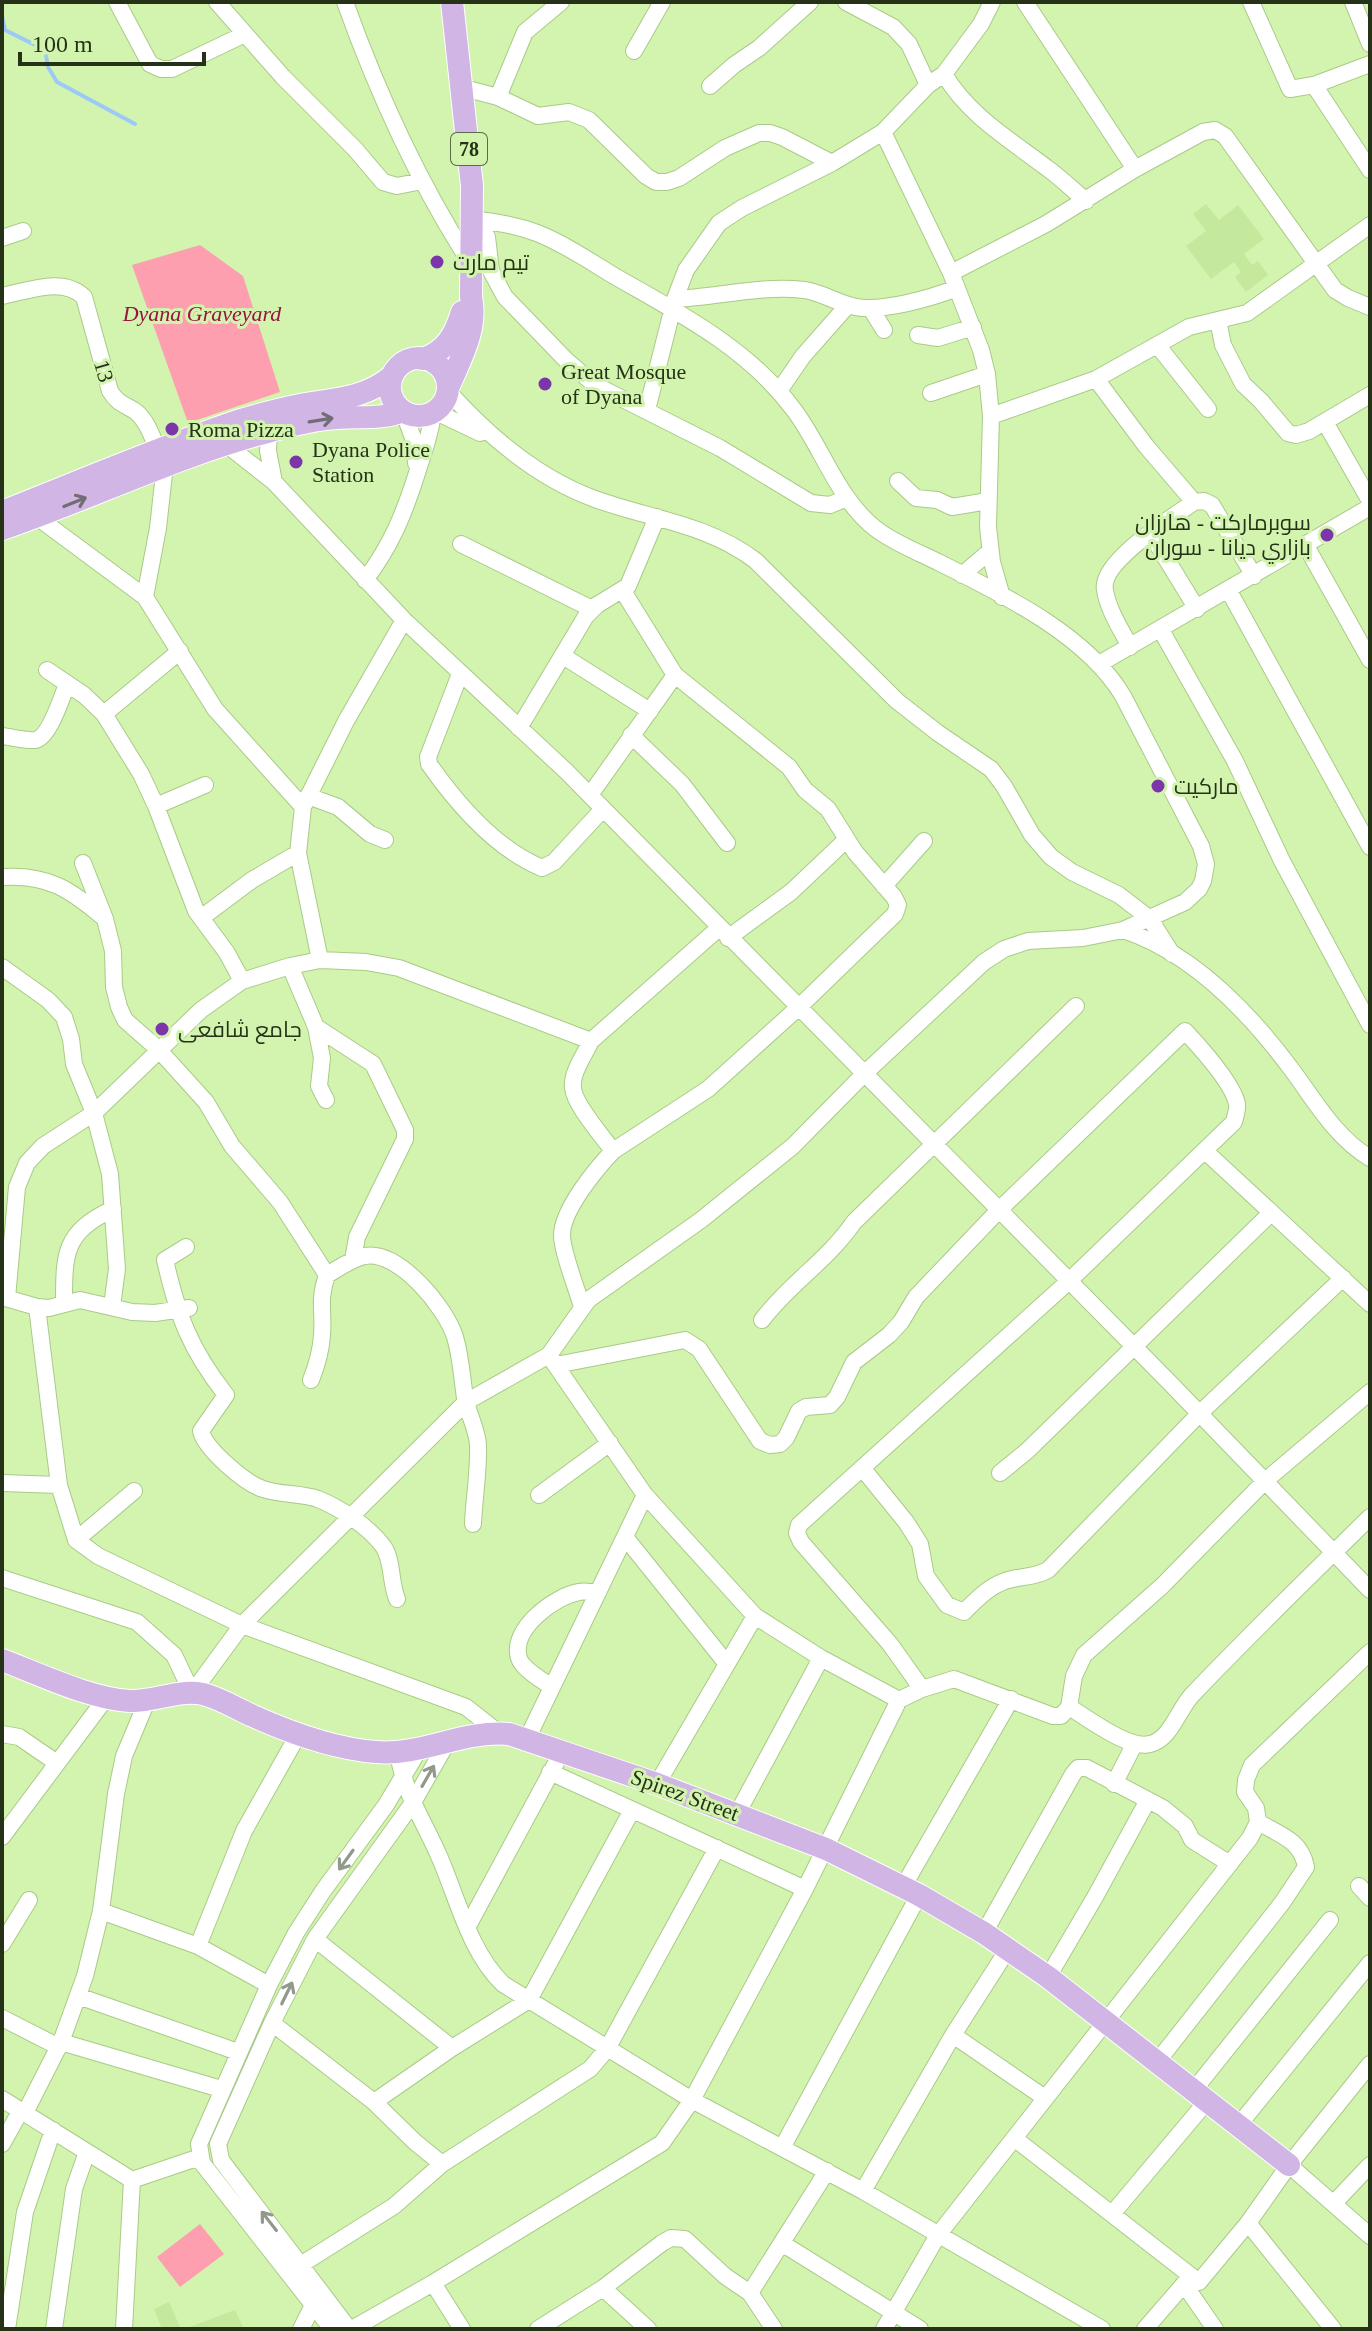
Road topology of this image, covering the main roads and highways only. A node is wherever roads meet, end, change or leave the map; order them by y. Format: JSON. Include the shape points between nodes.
{"nodes":[{"id":1,"x":452,"y":2,"type":"edge"},
{"id":2,"x":471,"y":297,"type":"junction"},
{"id":3,"x":423,"y":359,"type":"junction"},
{"id":4,"x":392,"y":376,"type":"junction"},
{"id":5,"x":448,"y":389,"type":"junction"},
{"id":6,"x":403,"y":411,"type":"junction"},
{"id":7,"x":161,"y":458,"type":"junction"},
{"id":8,"x":2,"y":512,"type":"edge"},
{"id":9,"x":2,"y":529,"type":"edge"},
{"id":10,"x":2,"y":1660,"type":"edge"},
{"id":11,"x":1289,"y":2165,"type":"road end"}],
"edges":[{"from":1,"to":2,"type":"main road","number":"78","via":[[472,186]]},
{"from":2,"to":3,"type":"main road","via":[[450,341]]},
{"from":2,"to":5,"type":"main road","via":[[471,329]]},
{"from":3,"to":4,"type":"main road","via":[[408,360]]},
{"from":3,"to":5,"type":"main road","via":[[441,369]]},
{"from":4,"to":6,"type":"main road","via":[[391,396]]},
{"from":4,"to":7,"type":"main road","via":[[356,396],[278,410]]},
{"from":5,"to":6,"type":"main road","via":[[434,412],[418,416]]},
{"from":7,"to":6,"type":"main road","one_way":true,"via":[[335,418],[385,417]]},
{"from":7,"to":8,"type":"main road"},
{"from":9,"to":7,"type":"main road","one_way":true},
{"from":10,"to":11,"type":"main road","name":"Spirez Street","via":[[106,1698],[147,1701],[208,1695],[256,1718],[349,1747],[409,1750],[499,1733],[737,1814],[826,1849],[984,1933]]}]}
